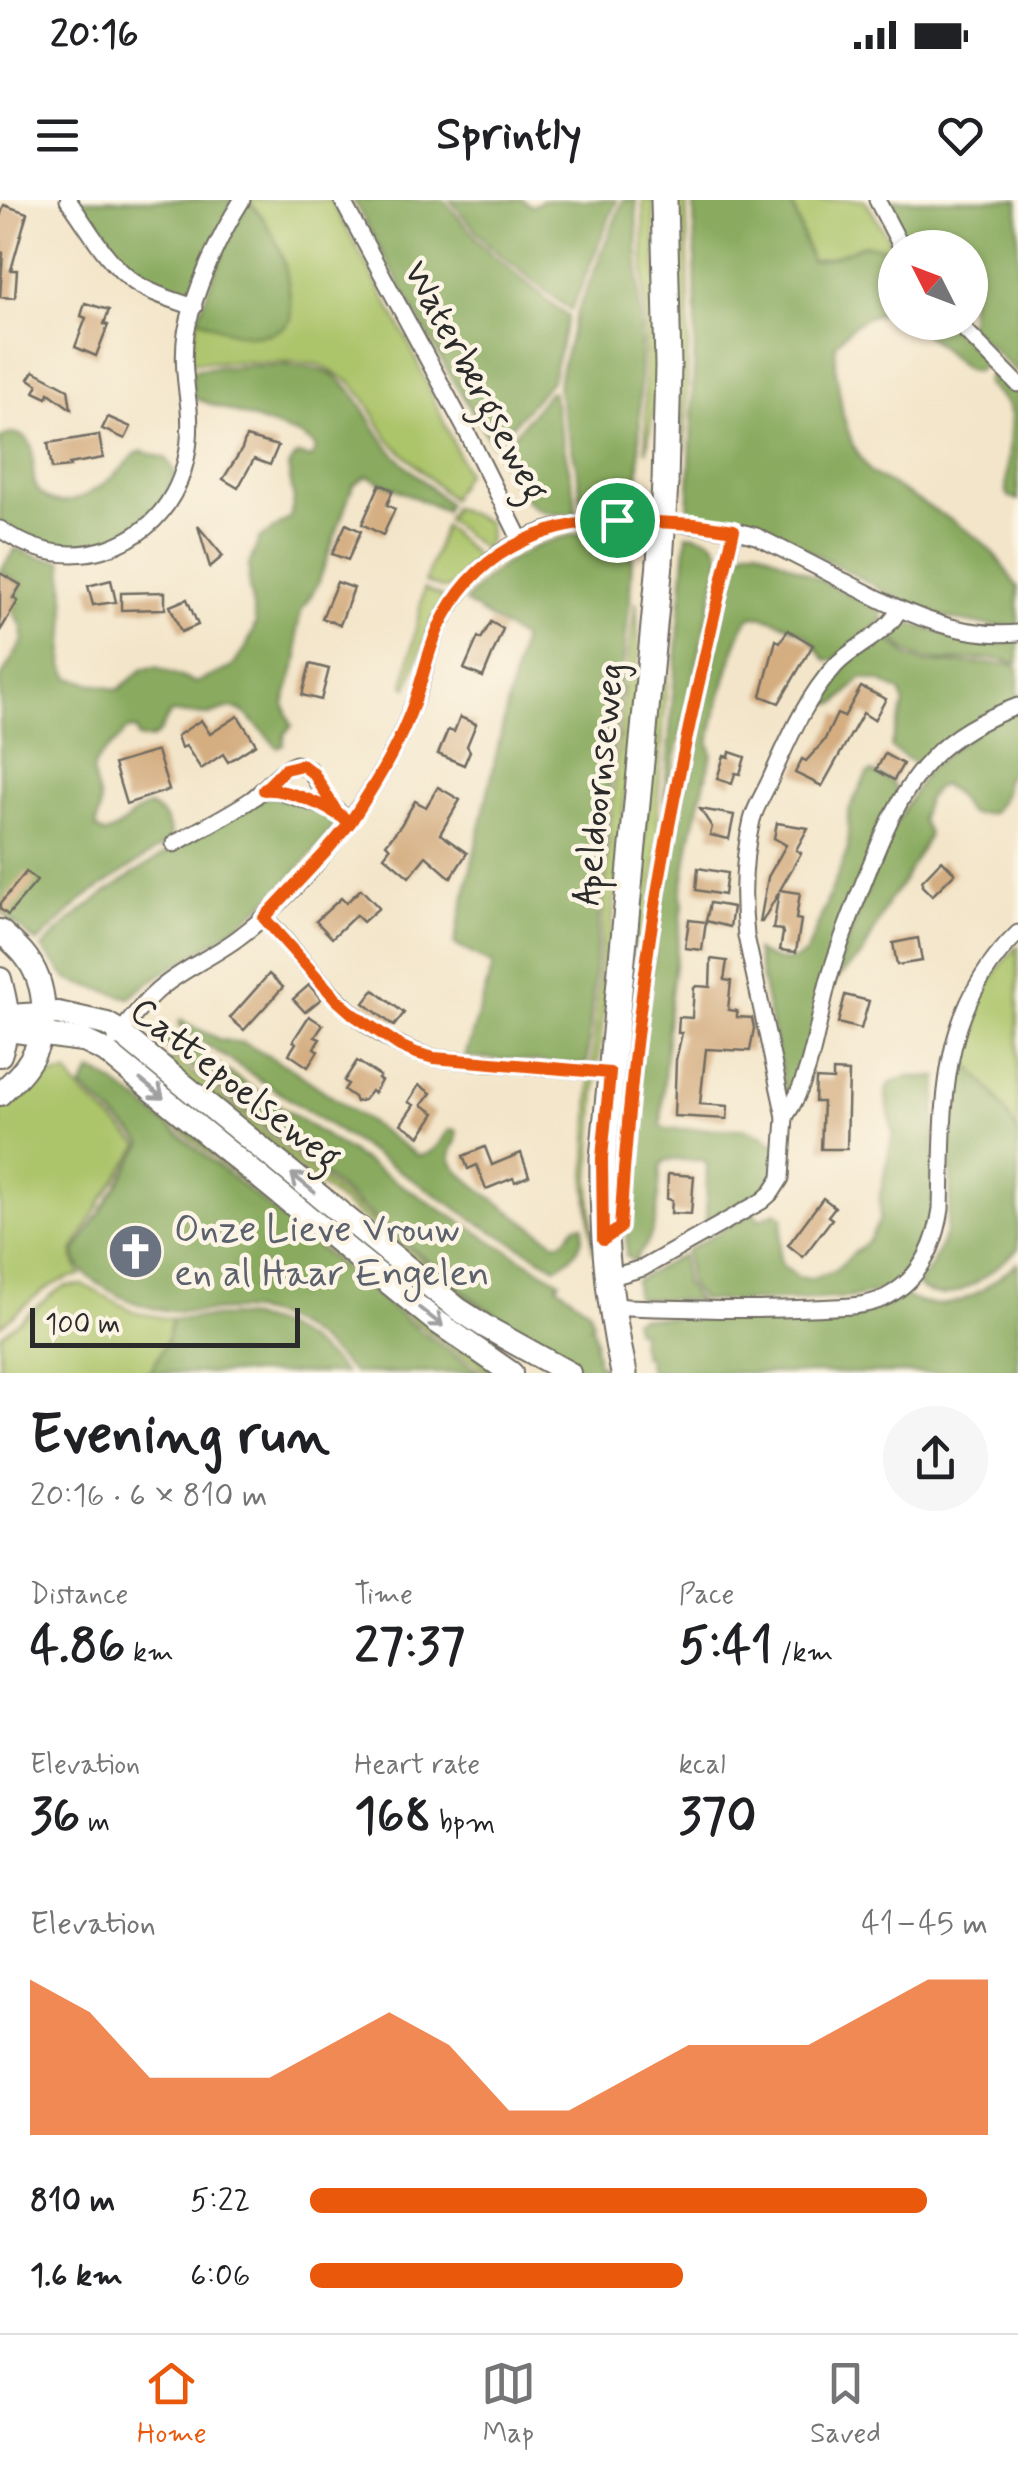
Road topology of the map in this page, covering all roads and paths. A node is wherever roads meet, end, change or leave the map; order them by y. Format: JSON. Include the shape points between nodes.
{"nodes":[{"id":1,"x":68,"y":200,"type":"edge"},
{"id":2,"x":242,"y":200,"type":"edge"},
{"id":3,"x":342,"y":200,"type":"edge"},
{"id":4,"x":664,"y":200,"type":"edge"},
{"id":5,"x":877,"y":200,"type":"edge"},
{"id":6,"x":893,"y":230,"type":"edge"},
{"id":7,"x":194,"y":307,"type":"junction"},
{"id":8,"x":974,"y":340,"type":"edge"},
{"id":9,"x":1018,"y":384,"type":"edge"},
{"id":10,"x":0,"y":529,"type":"edge"},
{"id":11,"x":734,"y":530,"type":"junction"},
{"id":12,"x":521,"y":541,"type":"junction"},
{"id":13,"x":898,"y":609,"type":"junction"},
{"id":14,"x":1018,"y":633,"type":"edge"},
{"id":15,"x":1018,"y":706,"type":"edge"},
{"id":16,"x":314,"y":774,"type":"junction"},
{"id":17,"x":264,"y":790,"type":"junction"},
{"id":18,"x":300,"y":798,"type":"junction"},
{"id":19,"x":336,"y":811,"type":"junction"},
{"id":20,"x":350,"y":823,"type":"junction"},
{"id":21,"x":174,"y":844,"type":"dead end"},
{"id":22,"x":264,"y":918,"type":"junction"},
{"id":23,"x":0,"y":931,"type":"edge"},
{"id":24,"x":1018,"y":933,"type":"edge"},
{"id":25,"x":0,"y":979,"type":"edge"},
{"id":26,"x":8,"y":1023,"type":"junction"},
{"id":27,"x":43,"y":1024,"type":"junction"},
{"id":28,"x":120,"y":1032,"type":"junction"},
{"id":29,"x":105,"y":1050,"type":"junction"},
{"id":30,"x":0,"y":1055,"type":"edge"},
{"id":31,"x":610,"y":1073,"type":"junction"},
{"id":32,"x":0,"y":1094,"type":"edge"},
{"id":33,"x":785,"y":1117,"type":"junction"},
{"id":34,"x":612,"y":1234,"type":"junction"},
{"id":35,"x":611,"y":1304,"type":"junction"},
{"id":36,"x":511,"y":1373,"type":"edge"},
{"id":37,"x":569,"y":1373,"type":"edge"},
{"id":38,"x":624,"y":1373,"type":"edge"}],
"edges":[{"from":1,"to":7,"type":"street","via":[[134,282]]},
{"from":2,"to":7,"type":"street"},
{"from":3,"to":12,"type":"street","name":"Waterbergseweg"},
{"from":4,"to":31,"type":"main road","name":"Apeldoornseweg","bridge":true,"via":[[665,484]]},
{"from":5,"to":6,"type":"street"},
{"from":7,"to":10,"type":"street","via":[[183,365],[187,451],[166,508],[137,534],[85,553],[53,554]]},
{"from":8,"to":9,"type":"street"},
{"from":11,"to":12,"type":"street","via":[[598,520]]},
{"from":11,"to":13,"type":"street"},
{"from":11,"to":34,"type":"street","name":"Apeldoornseweg","via":[[652,920]]},
{"from":12,"to":20,"type":"street","via":[[489,560],[449,610],[397,744]]},
{"from":13,"to":14,"type":"street","via":[[972,632]]},
{"from":13,"to":33,"type":"street","via":[[836,665],[808,701],[752,822],[745,922]]},
{"from":15,"to":33,"type":"street","via":[[942,748],[905,795],[850,915],[806,1073]]},
{"from":16,"to":17,"type":"street","via":[[290,766]]},
{"from":16,"to":18,"type":"street"},
{"from":16,"to":19,"type":"street"},
{"from":17,"to":18,"type":"street"},
{"from":17,"to":21,"type":"street"},
{"from":18,"to":19,"type":"street"},
{"from":19,"to":20,"type":"street"},
{"from":20,"to":22,"type":"street"},
{"from":22,"to":28,"type":"street","via":[[160,988]]},
{"from":22,"to":31,"type":"street","via":[[337,1000],[400,1046],[434,1058]]},
{"from":23,"to":27,"type":"street","via":[[30,963]]},
{"from":24,"to":35,"type":"street","via":[[988,968],[961,1017],[944,1092],[938,1226],[928,1255],[902,1287],[876,1302],[825,1307]]},
{"from":25,"to":26,"type":"street"},
{"from":26,"to":27,"type":"street","name":"Cattepoelseweg"},
{"from":26,"to":30,"type":"street"},
{"from":27,"to":28,"type":"street","name":"Cattepoelseweg","via":[[75,1016]]},
{"from":27,"to":29,"type":"street","name":"Cattepoelseweg"},
{"from":27,"to":32,"type":"street","via":[[28,1064]]},
{"from":28,"to":29,"type":"street"},
{"from":37,"to":28,"type":"street","name":"Cattepoelseweg","one_way":true,"via":[[458,1309]]},
{"from":29,"to":36,"type":"street","name":"Cattepoelseweg","one_way":true,"via":[[433,1319]]},
{"from":31,"to":34,"type":"main road","name":"Apeldoornseweg","via":[[602,1158]]},
{"from":33,"to":35,"type":"street","via":[[784,1164],[772,1192],[643,1268]]},
{"from":34,"to":35,"type":"main road","name":"Apeldoornseweg"},
{"from":35,"to":38,"type":"main road","name":"Apeldoornseweg"}]}
